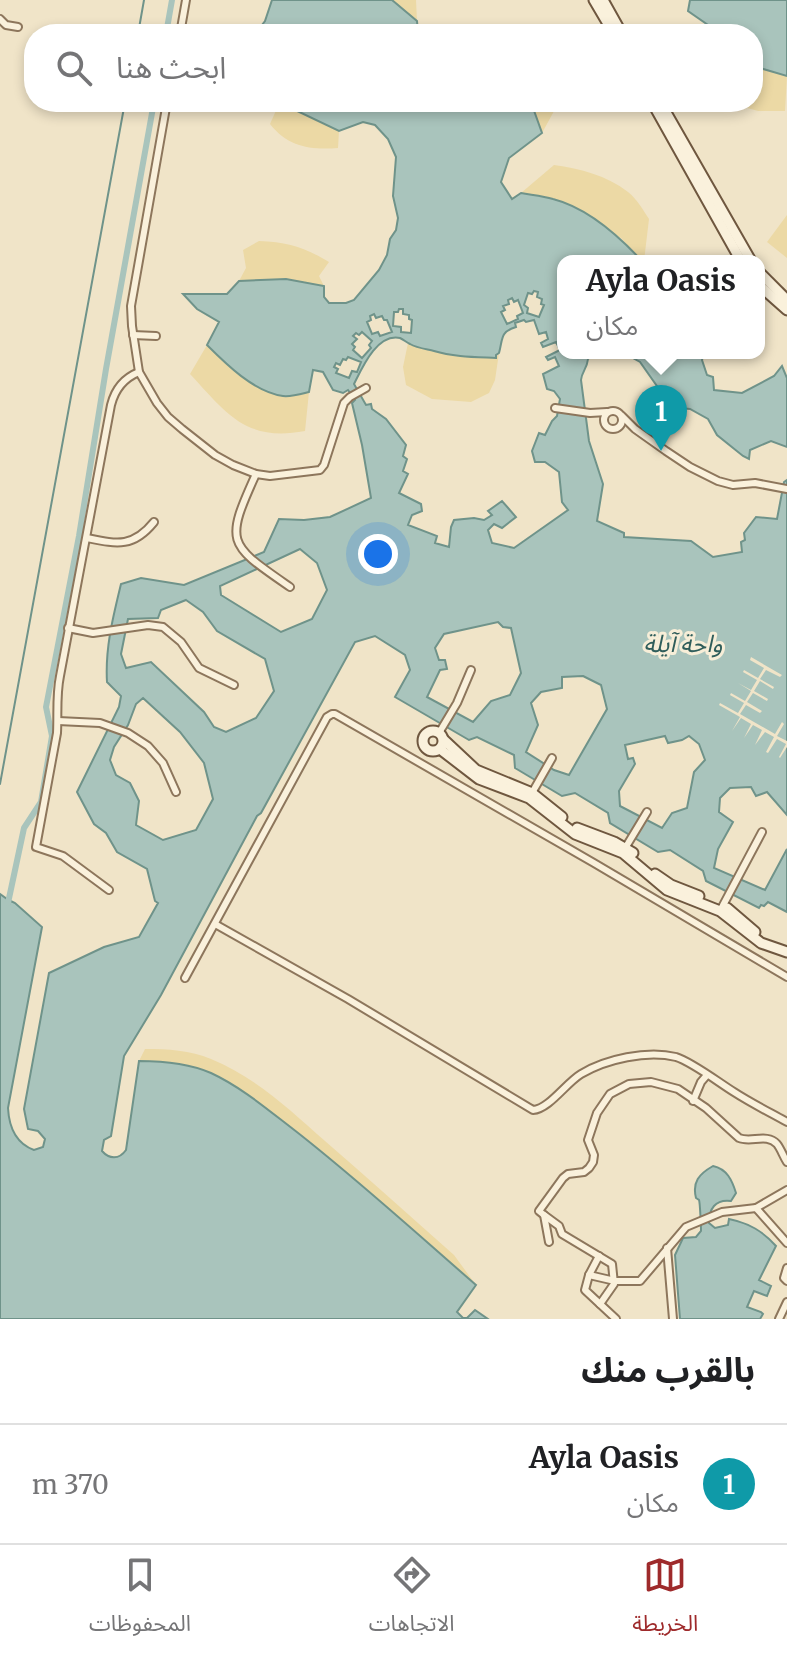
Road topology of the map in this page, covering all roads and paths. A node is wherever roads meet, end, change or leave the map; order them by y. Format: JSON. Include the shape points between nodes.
{"nodes":[{"id":1,"x":186,"y":0,"type":"edge"},
{"id":2,"x":594,"y":0,"type":"edge"},
{"id":3,"x":603,"y":0,"type":"edge"},
{"id":4,"x":0,"y":19,"type":"edge"},
{"id":5,"x":182,"y":24,"type":"edge"},
{"id":6,"x":608,"y":24,"type":"edge"},
{"id":7,"x":616,"y":24,"type":"edge"},
{"id":8,"x":18,"y":27,"type":"dead end"},
{"id":9,"x":165,"y":112,"type":"edge"},
{"id":10,"x":658,"y":112,"type":"edge"},
{"id":11,"x":666,"y":112,"type":"edge"},
{"id":12,"x":738,"y":255,"type":"edge"},
{"id":13,"x":748,"y":255,"type":"edge"},
{"id":14,"x":765,"y":278,"type":"edge"},
{"id":15,"x":765,"y":290,"type":"edge"},
{"id":16,"x":787,"y":300,"type":"edge"},
{"id":17,"x":787,"y":310,"type":"edge"},
{"id":18,"x":133,"y":335,"type":"junction"},
{"id":19,"x":156,"y":336,"type":"dead end"},
{"id":20,"x":139,"y":372,"type":"junction"},
{"id":21,"x":366,"y":388,"type":"dead end"},
{"id":22,"x":555,"y":408,"type":"dead end"},
{"id":23,"x":591,"y":413,"type":"junction"},
{"id":24,"x":607,"y":413,"type":"junction"},
{"id":25,"x":622,"y":416,"type":"junction"},
{"id":26,"x":604,"y":421,"type":"junction"},
{"id":27,"x":616,"y":429,"type":"junction"},
{"id":28,"x":635,"y":429,"type":"junction"},
{"id":29,"x":256,"y":474,"type":"junction"},
{"id":30,"x":785,"y":488,"type":"edge"},
{"id":31,"x":154,"y":522,"type":"dead end"},
{"id":32,"x":87,"y":538,"type":"junction"},
{"id":33,"x":290,"y":587,"type":"dead end"},
{"id":34,"x":68,"y":628,"type":"junction"},
{"id":35,"x":471,"y":670,"type":"dead end"},
{"id":36,"x":234,"y":685,"type":"dead end"},
{"id":37,"x":58,"y":721,"type":"junction"},
{"id":38,"x":441,"y":737,"type":"joint"},
{"id":39,"x":552,"y":758,"type":"dead end"},
{"id":40,"x":176,"y":792,"type":"dead end"},
{"id":41,"x":532,"y":793,"type":"junction"},
{"id":42,"x":647,"y":812,"type":"dead end"},
{"id":43,"x":762,"y":832,"type":"dead end"},
{"id":44,"x":626,"y":847,"type":"junction"},
{"id":45,"x":109,"y":890,"type":"dead end"},
{"id":46,"x":724,"y":905,"type":"junction"},
{"id":47,"x":215,"y":924,"type":"junction"},
{"id":48,"x":787,"y":949,"type":"edge"},
{"id":49,"x":787,"y":977,"type":"edge"},
{"id":50,"x":185,"y":978,"type":"dead end"},
{"id":51,"x":707,"y":1075,"type":"junction"},
{"id":52,"x":693,"y":1101,"type":"junction"},
{"id":53,"x":786,"y":1120,"type":"edge"},
{"id":54,"x":787,"y":1162,"type":"edge"},
{"id":55,"x":787,"y":1190,"type":"edge"},
{"id":56,"x":756,"y":1208,"type":"junction"},
{"id":57,"x":544,"y":1215,"type":"junction"},
{"id":58,"x":549,"y":1242,"type":"dead end"},
{"id":59,"x":787,"y":1243,"type":"edge"},
{"id":60,"x":667,"y":1248,"type":"junction"},
{"id":61,"x":599,"y":1256,"type":"junction"},
{"id":62,"x":787,"y":1268,"type":"edge"},
{"id":63,"x":589,"y":1275,"type":"junction"},
{"id":64,"x":615,"y":1281,"type":"junction"},
{"id":65,"x":787,"y":1281,"type":"edge"},
{"id":66,"x":787,"y":1302,"type":"edge"},
{"id":67,"x":600,"y":1304,"type":"junction"},
{"id":68,"x":616,"y":1319,"type":"edge"},
{"id":69,"x":673,"y":1319,"type":"edge"},
{"id":70,"x":779,"y":1319,"type":"edge"}],
"edges":[{"from":1,"to":5,"type":"street"},
{"from":2,"to":6,"type":"street"},
{"from":3,"to":7,"type":"street"},
{"from":4,"to":8,"type":"street"},
{"from":9,"to":18,"type":"street","via":[[132,297]]},
{"from":10,"to":12,"type":"street"},
{"from":11,"to":13,"type":"street"},
{"from":14,"to":16,"type":"street"},
{"from":15,"to":17,"type":"street"},
{"from":18,"to":19,"type":"street"},
{"from":18,"to":20,"type":"street"},
{"from":20,"to":29,"type":"street","via":[[168,417],[215,455]]},
{"from":20,"to":32,"type":"street","via":[[123,382],[112,399]]},
{"from":21,"to":29,"type":"street","via":[[344,403],[320,470]]},
{"from":22,"to":23,"type":"street"},
{"from":23,"to":24,"type":"street"},
{"from":23,"to":26,"type":"street"},
{"from":24,"to":25,"type":"street"},
{"from":24,"to":26,"type":"street"},
{"from":25,"to":27,"type":"street"},
{"from":25,"to":28,"type":"street"},
{"from":26,"to":27,"type":"street"},
{"from":27,"to":28,"type":"street"},
{"from":28,"to":30,"type":"street","via":[[718,481]]},
{"from":29,"to":33,"type":"street","via":[[236,523],[238,542],[246,556]]},
{"from":31,"to":32,"type":"street","via":[[128,542]]},
{"from":32,"to":34,"type":"street"},
{"from":34,"to":36,"type":"street","via":[[93,633],[163,627],[199,668]]},
{"from":34,"to":37,"type":"street"},
{"from":35,"to":38,"type":"street"},
{"from":37,"to":40,"type":"street","via":[[100,723],[128,733],[163,763]]},
{"from":37,"to":45,"type":"street","via":[[36,847],[63,856]]},
{"from":38,"to":41,"type":"street","via":[[474,776]]},
{"from":39,"to":41,"type":"street"},
{"from":41,"to":44,"type":"street","via":[[573,826]]},
{"from":42,"to":44,"type":"street"},
{"from":43,"to":46,"type":"street"},
{"from":44,"to":46,"type":"street","via":[[671,885]]},
{"from":46,"to":48,"type":"street","via":[[759,935]]},
{"from":47,"to":49,"type":"street","via":[[327,717],[335,714]]},
{"from":47,"to":50,"type":"street"},
{"from":47,"to":51,"type":"street","via":[[533,1110],[580,1075],[620,1059],[672,1057]]},
{"from":51,"to":52,"type":"street"},
{"from":51,"to":53,"type":"street"},
{"from":52,"to":54,"type":"street","via":[[739,1138],[774,1141]]},
{"from":52,"to":57,"type":"street","via":[[678,1089],[651,1082],[629,1084],[610,1094],[588,1140],[593,1162],[584,1172],[563,1178],[539,1211]]},
{"from":55,"to":56,"type":"street"},
{"from":56,"to":59,"type":"street"},
{"from":56,"to":60,"type":"street","via":[[728,1210],[690,1225]]},
{"from":57,"to":58,"type":"street"},
{"from":57,"to":61,"type":"street","via":[[562,1234]]},
{"from":60,"to":64,"type":"street","via":[[640,1281]]},
{"from":60,"to":69,"type":"street"},
{"from":61,"to":63,"type":"street"},
{"from":61,"to":64,"type":"street","via":[[612,1264]]},
{"from":62,"to":65,"type":"street"},
{"from":63,"to":64,"type":"street"},
{"from":63,"to":67,"type":"street","via":[[585,1290]]},
{"from":64,"to":67,"type":"street"},
{"from":66,"to":70,"type":"street"},
{"from":67,"to":68,"type":"street"}]}
